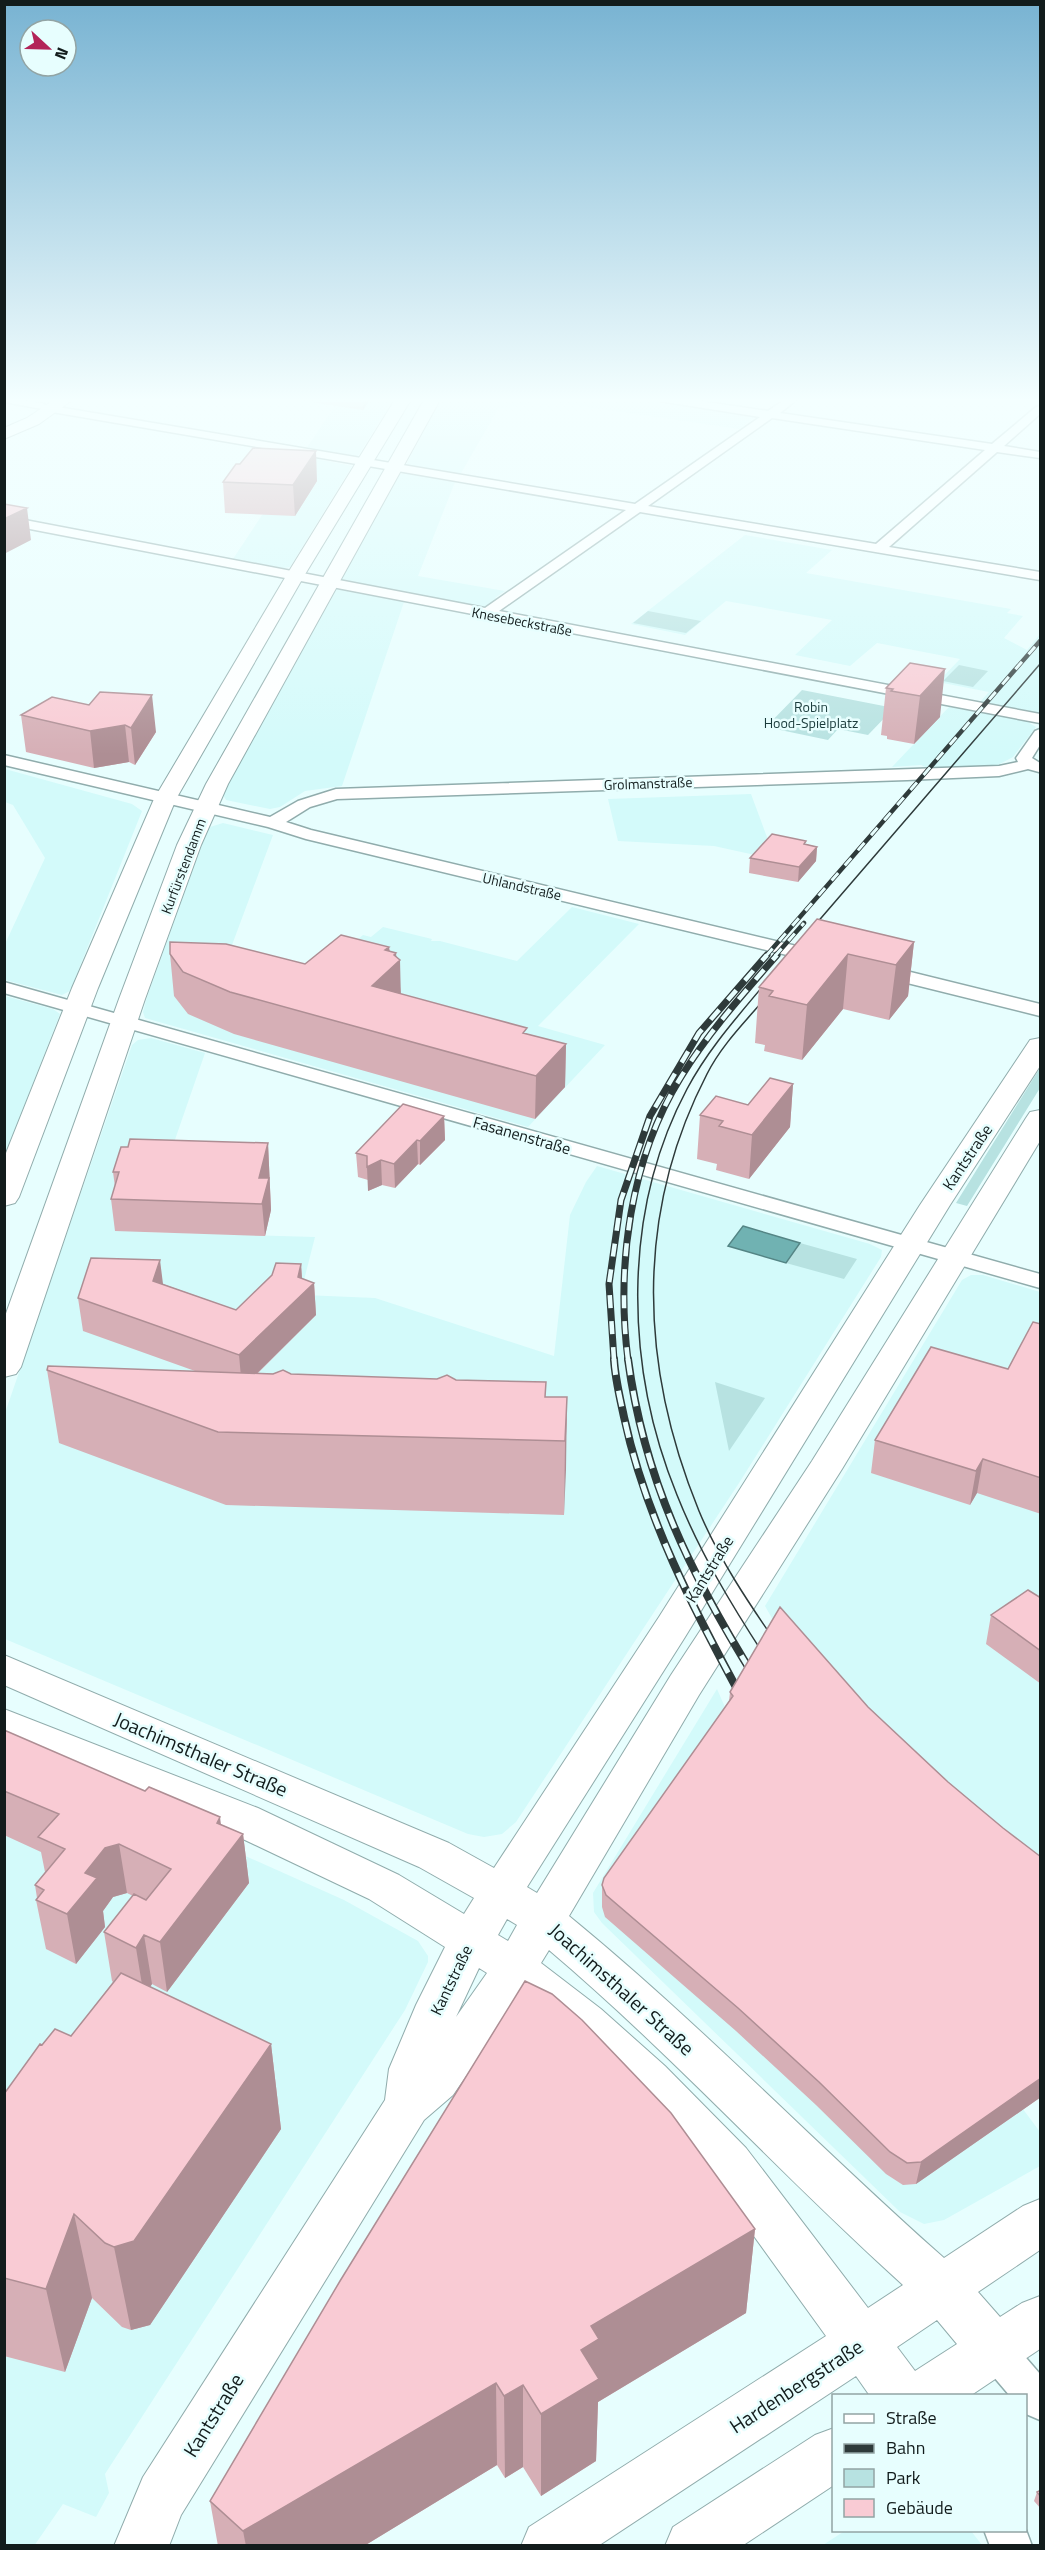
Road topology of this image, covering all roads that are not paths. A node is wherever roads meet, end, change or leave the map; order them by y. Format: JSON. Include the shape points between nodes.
{"nodes":[{"id":1,"x":332,"y":517,"type":"edge"},
{"id":2,"x":366,"y":517,"type":"edge"},
{"id":3,"x":623,"y":517,"type":"edge"},
{"id":4,"x":689,"y":517,"type":"edge"},
{"id":5,"x":915,"y":517,"type":"edge"},
{"id":6,"x":4,"y":520,"type":"edge"},
{"id":7,"x":878,"y":549,"type":"junction"},
{"id":8,"x":295,"y":576,"type":"junction"},
{"id":9,"x":1041,"y":576,"type":"edge"},
{"id":10,"x":329,"y":582,"type":"junction"},
{"id":11,"x":486,"y":614,"type":"junction"},
{"id":12,"x":1041,"y":719,"type":"edge"},
{"id":13,"x":1041,"y":734,"type":"edge"},
{"id":14,"x":4,"y":760,"type":"edge"},
{"id":15,"x":1035,"y":766,"type":"edge"},
{"id":16,"x":165,"y":799,"type":"junction"},
{"id":17,"x":206,"y":807,"type":"junction"},
{"id":18,"x":273,"y":823,"type":"junction"},
{"id":19,"x":842,"y":962,"type":"edge"},
{"id":20,"x":865,"y":967,"type":"edge"},
{"id":21,"x":4,"y":987,"type":"edge"},
{"id":22,"x":78,"y":1007,"type":"junction"},
{"id":23,"x":1041,"y":1010,"type":"edge"},
{"id":24,"x":126,"y":1021,"type":"junction"},
{"id":25,"x":1041,"y":1046,"type":"edge"},
{"id":26,"x":1041,"y":1118,"type":"edge"},
{"id":27,"x":4,"y":1197,"type":"edge"},
{"id":28,"x":911,"y":1244,"type":"junction"},
{"id":29,"x":954,"y":1257,"type":"junction"},
{"id":30,"x":1041,"y":1281,"type":"edge"},
{"id":31,"x":4,"y":1367,"type":"edge"},
{"id":32,"x":4,"y":1669,"type":"edge"},
{"id":33,"x":4,"y":1724,"type":"edge"},
{"id":34,"x":500,"y":1892,"type":"junction"},
{"id":35,"x":544,"y":1920,"type":"junction"},
{"id":36,"x":470,"y":1941,"type":"junction"},
{"id":37,"x":515,"y":1968,"type":"junction"},
{"id":38,"x":408,"y":2105,"type":"junction"},
{"id":39,"x":1041,"y":2223,"type":"edge"},
{"id":40,"x":942,"y":2288,"type":"junction"},
{"id":41,"x":1041,"y":2320,"type":"edge"},
{"id":42,"x":861,"y":2343,"type":"junction"},
{"id":43,"x":994,"y":2350,"type":"junction"},
{"id":44,"x":900,"y":2394,"type":"edge"},
{"id":45,"x":926,"y":2394,"type":"edge"},
{"id":46,"x":1041,"y":2402,"type":"edge"},
{"id":47,"x":832,"y":2455,"type":"edge"},
{"id":48,"x":1004,"y":2532,"type":"edge"},
{"id":49,"x":141,"y":2546,"type":"edge"},
{"id":50,"x":548,"y":2546,"type":"edge"},
{"id":51,"x":692,"y":2546,"type":"edge"},
{"id":52,"x":1013,"y":2546,"type":"edge"}],
"edges":[{"from":1,"to":8,"type":"main road"},
{"from":2,"to":10,"type":"main road","name":"Kurfürstendamm"},
{"from":3,"to":11,"type":"street"},
{"from":4,"to":7,"type":"street"},
{"from":5,"to":7,"type":"street"},
{"from":6,"to":8,"type":"street","name":"Knesebeckstraße"},
{"from":7,"to":9,"type":"street"},
{"from":8,"to":10,"type":"street","name":"Knesebeckstraße"},
{"from":8,"to":16,"type":"main road"},
{"from":10,"to":11,"type":"street","name":"Knesebeckstraße"},
{"from":10,"to":17,"type":"main road","name":"Kurfürstendamm"},
{"from":11,"to":12,"type":"street","name":"Knesebeckstraße"},
{"from":13,"to":15,"type":"street","via":[[1025,756]]},
{"from":14,"to":16,"type":"street","name":"Uhlandstraße"},
{"from":15,"to":18,"type":"street","name":"Grolmanstraße","via":[[906,775],[336,794],[304,804]]},
{"from":16,"to":17,"type":"street","name":"Uhlandstraße"},
{"from":16,"to":22,"type":"main road"},
{"from":17,"to":18,"type":"street","name":"Uhlandstraße"},
{"from":17,"to":24,"type":"main road","name":"Kurfürstendamm"},
{"from":18,"to":19,"type":"street","name":"Uhlandstraße"},
{"from":20,"to":23,"type":"street"},
{"from":21,"to":22,"type":"street","name":"Fasanenstraße"},
{"from":22,"to":24,"type":"street","name":"Fasanenstraße"},
{"from":22,"to":27,"type":"main road"},
{"from":24,"to":28,"type":"street","name":"Fasanenstraße"},
{"from":24,"to":31,"type":"main road","name":"Kurfürstendamm"},
{"from":25,"to":28,"type":"main road","name":"Kantstraße"},
{"from":26,"to":29,"type":"main road","name":"Kantstraße"},
{"from":28,"to":29,"type":"street","name":"Fasanenstraße"},
{"from":28,"to":34,"type":"main road","name":"Kantstraße","via":[[672,1627]]},
{"from":29,"to":30,"type":"street","name":"Fasanenstraße"},
{"from":29,"to":35,"type":"main road","name":"Kantstraße","via":[[685,1685]]},
{"from":32,"to":34,"type":"main road","name":"Joachimsthaler Straße","via":[[427,1852]]},
{"from":33,"to":36,"type":"main road","via":[[243,1820],[384,1887]]},
{"from":34,"to":35,"type":"main road","name":"Joachimsthaler Straße"},
{"from":34,"to":36,"type":"main road","name":"Kantstraße"},
{"from":35,"to":37,"type":"main road","name":"Kantstraße"},
{"from":35,"to":40,"type":"main road","name":"Joachimsthaler Straße","via":[[617,1980],[858,2213]]},
{"from":36,"to":37,"type":"main road"},
{"from":36,"to":38,"type":"main road","name":"Kantstraße","via":[[412,2069]]},
{"from":37,"to":38,"type":"main road","name":"Kantstraße","via":[[437,2081]]},
{"from":37,"to":42,"type":"main road","via":[[598,2034],[708,2140],[786,2237]]},
{"from":38,"to":49,"type":"main road","name":"Kantstraße","via":[[180,2466],[162,2496]]},
{"from":39,"to":40,"type":"main road","name":"Hardenbergstraße"},
{"from":40,"to":42,"type":"main road","name":"Hardenbergstraße"},
{"from":40,"to":43,"type":"main road","name":"Joachimsthaler Straße"},
{"from":41,"to":43,"type":"main road"},
{"from":42,"to":44,"type":"main road"},
{"from":42,"to":50,"type":"main road","name":"Hardenbergstraße"},
{"from":43,"to":45,"type":"main road"},
{"from":43,"to":46,"type":"street"},
{"from":47,"to":51,"type":"main road"},
{"from":48,"to":52,"type":"street"}]}
